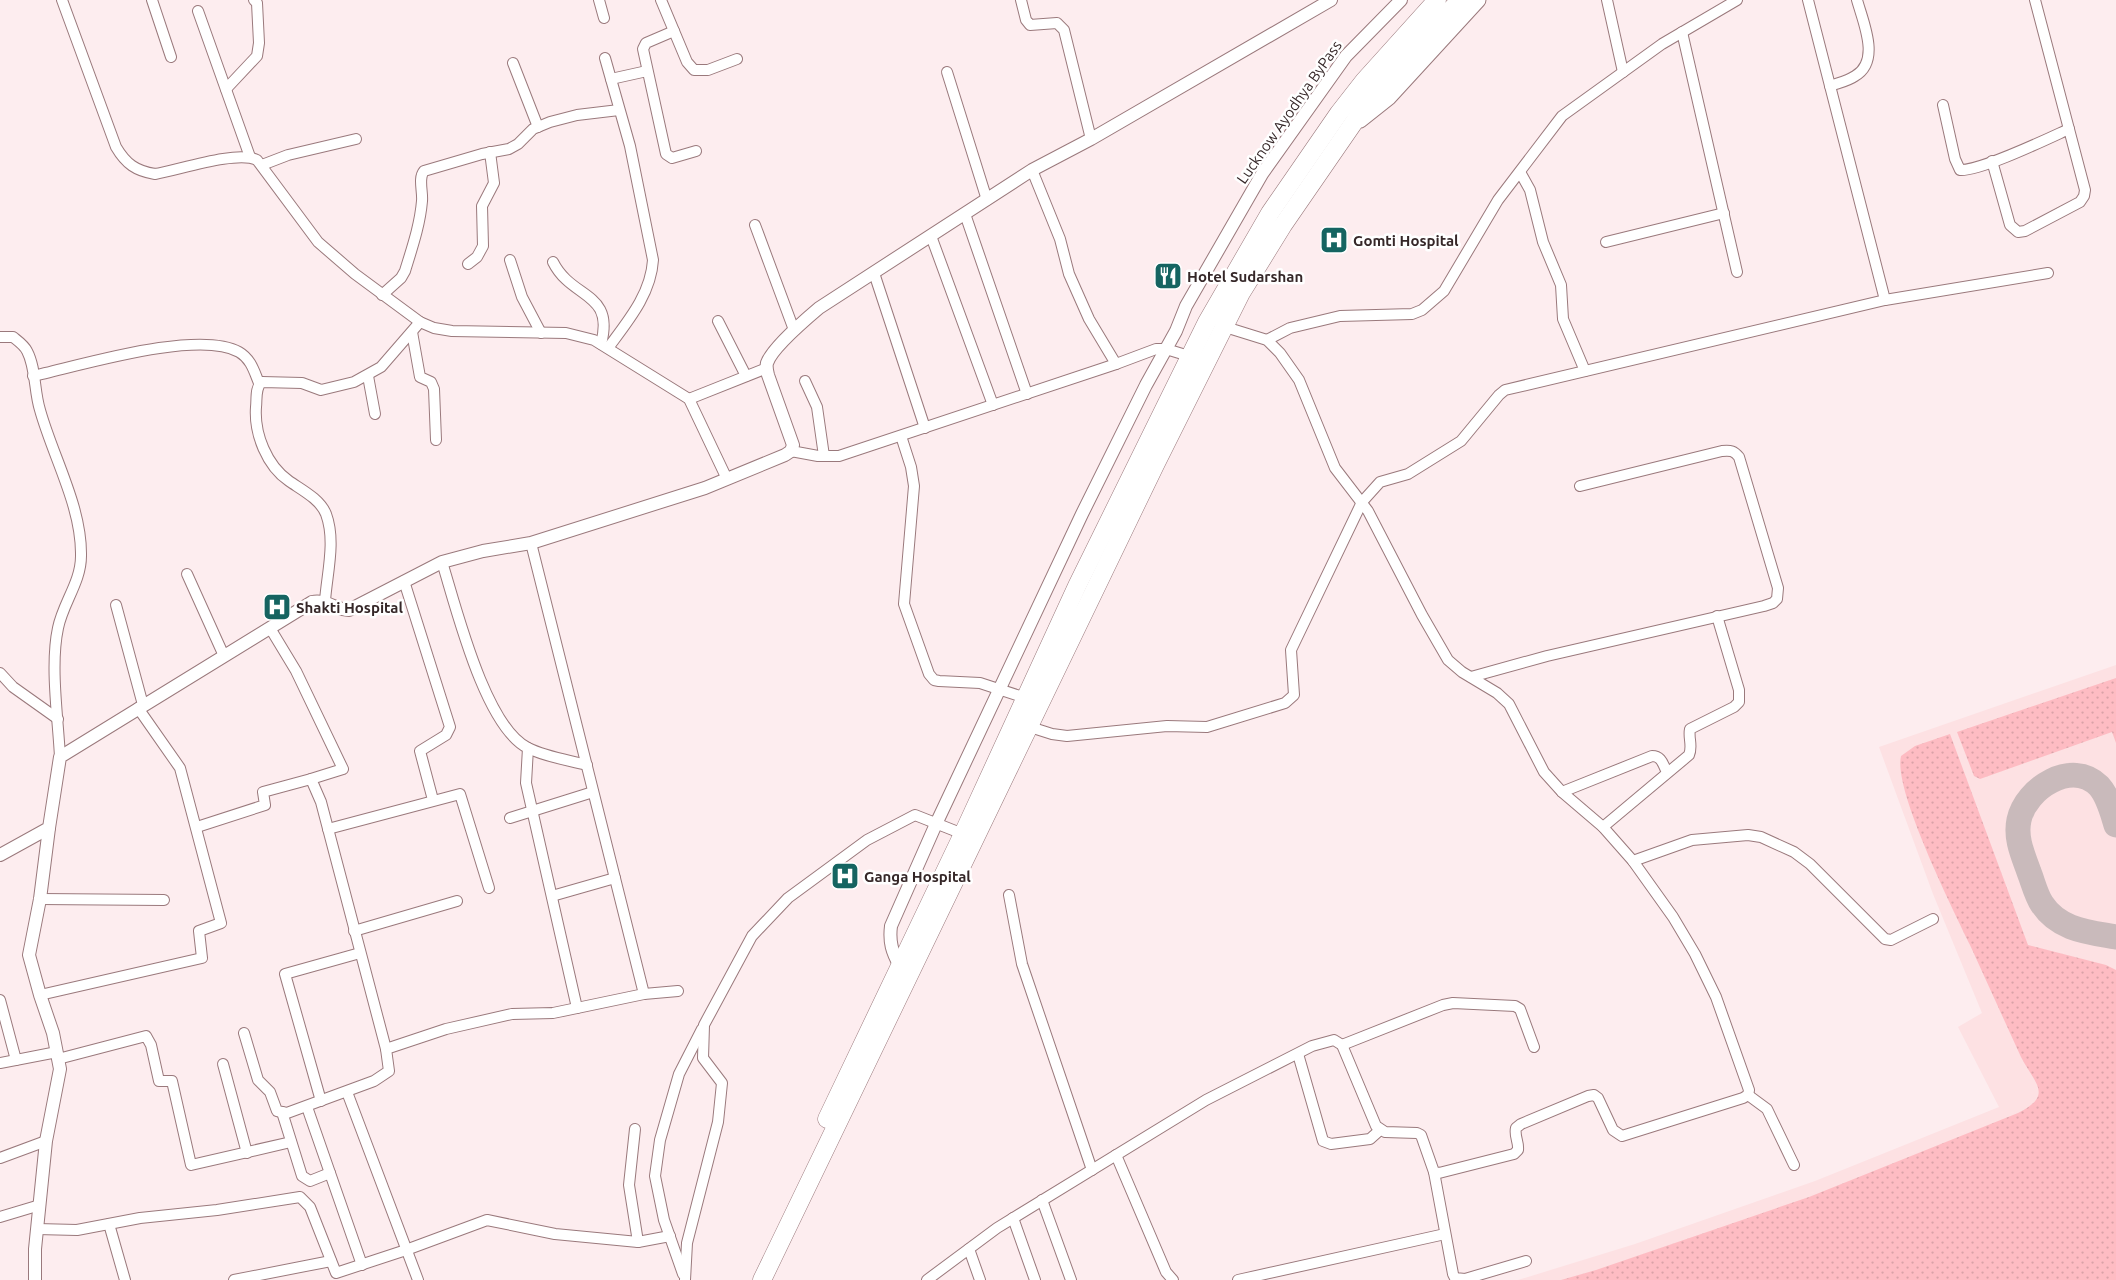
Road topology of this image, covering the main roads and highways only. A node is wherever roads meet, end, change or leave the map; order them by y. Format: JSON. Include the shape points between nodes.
{"nodes":[{"id":1,"x":1436,"y":0,"type":"edge"},
{"id":2,"x":1460,"y":0,"type":"edge"},
{"id":3,"x":1478,"y":0,"type":"edge"},
{"id":4,"x":1350,"y":128,"type":"junction"},
{"id":5,"x":751,"y":1280,"type":"edge"},
{"id":6,"x":762,"y":1280,"type":"edge"}],
"edges":[{"from":1,"to":5,"type":"highway","via":[[1339,113],[1270,213],[1207,322],[1077,586]]},
{"from":2,"to":4,"type":"highway","via":[[1378,90]]},
{"from":3,"to":4,"type":"main road","via":[[1389,97]]},
{"from":4,"to":6,"type":"highway","via":[[1283,225],[1224,326]]}]}
